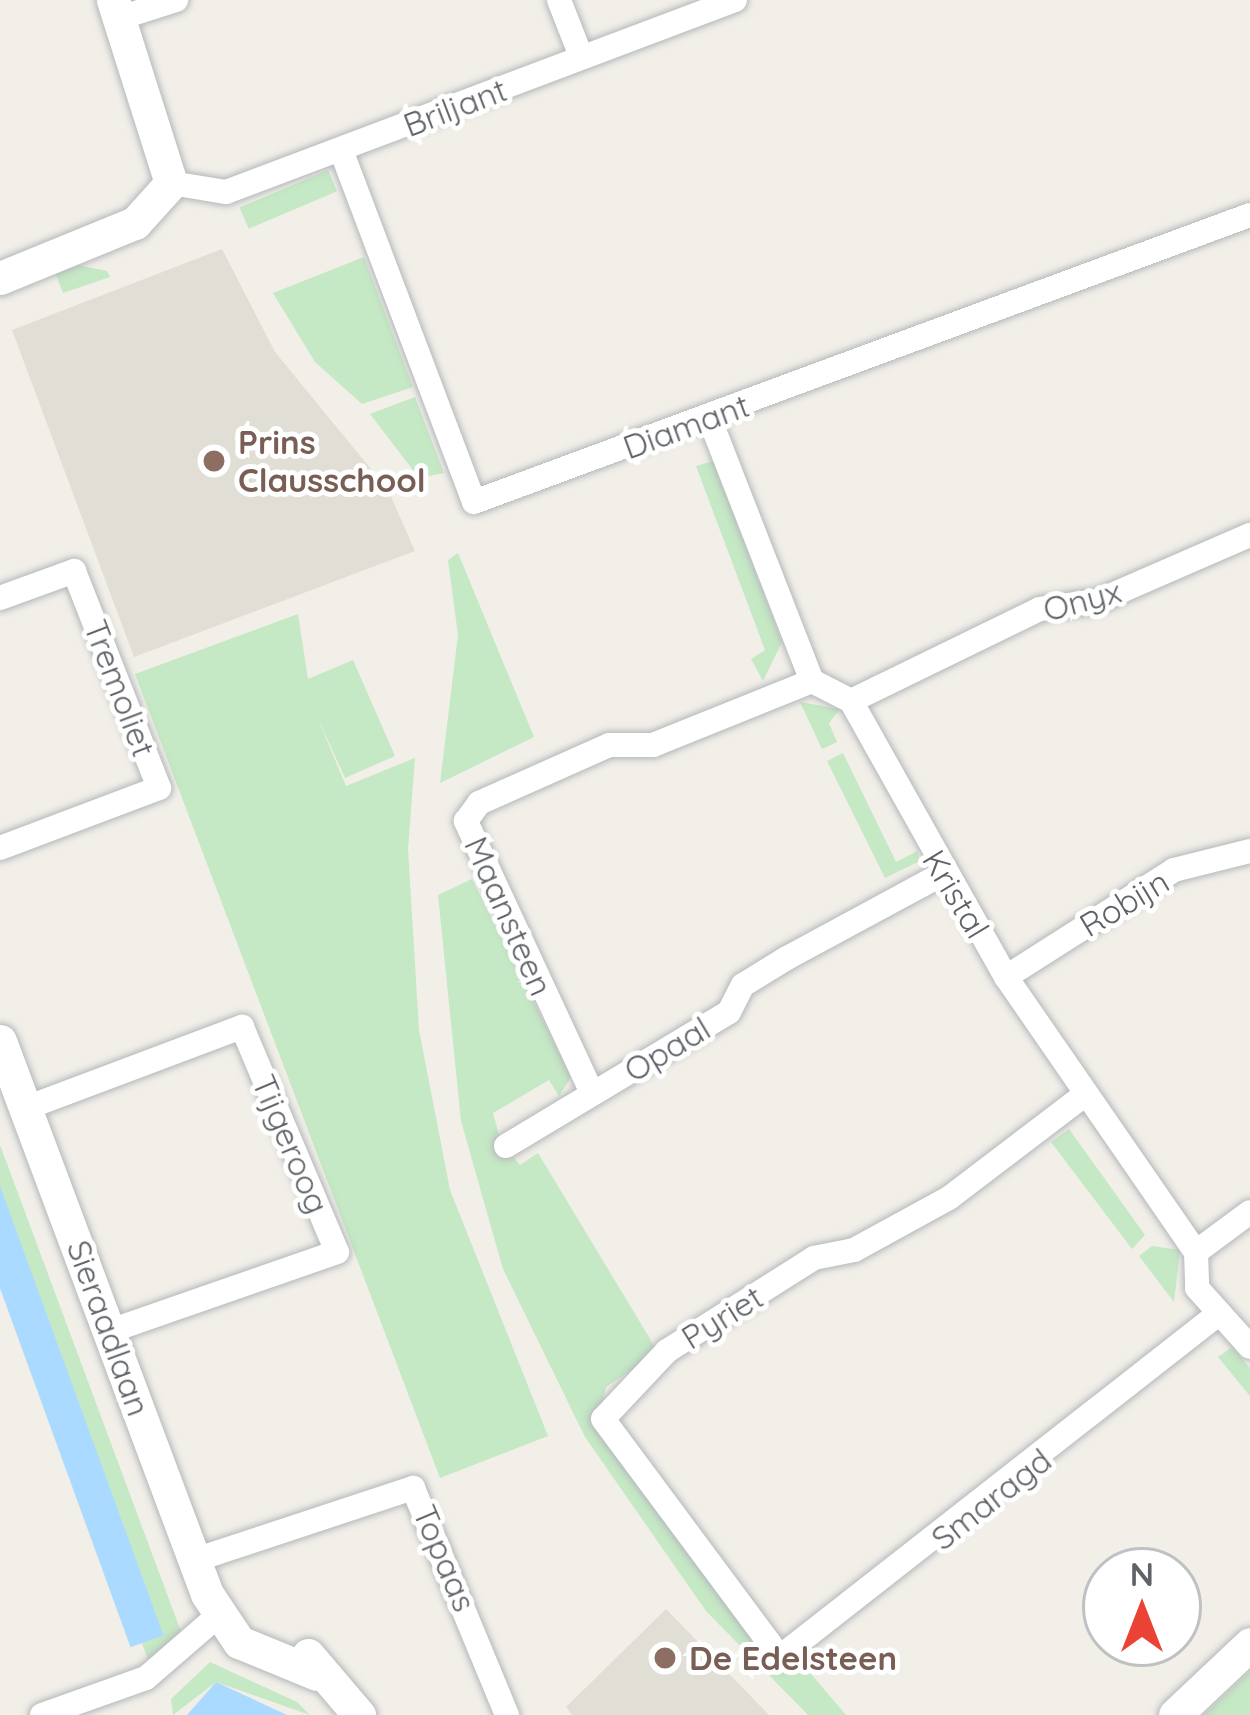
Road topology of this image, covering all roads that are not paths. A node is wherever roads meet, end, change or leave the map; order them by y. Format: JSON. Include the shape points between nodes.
{"nodes":[{"id":1,"x":176,"y":0,"type":"edge"},
{"id":2,"x":559,"y":0,"type":"edge"},
{"id":3,"x":735,"y":0,"type":"edge"},
{"id":4,"x":116,"y":9,"type":"edge"},
{"id":5,"x":581,"y":56,"type":"junction"},
{"id":6,"x":340,"y":150,"type":"junction"},
{"id":7,"x":171,"y":184,"type":"junction"},
{"id":8,"x":1250,"y":215,"type":"edge"},
{"id":9,"x":0,"y":278,"type":"edge"},
{"id":10,"x":709,"y":418,"type":"junction"},
{"id":11,"x":1250,"y":536,"type":"edge"},
{"id":12,"x":0,"y":598,"type":"edge"},
{"id":13,"x":812,"y":681,"type":"junction"},
{"id":14,"x":851,"y":700,"type":"junction"},
{"id":15,"x":0,"y":848,"type":"edge"},
{"id":16,"x":1250,"y":851,"type":"edge"},
{"id":17,"x":944,"y":873,"type":"junction"},
{"id":18,"x":1006,"y":977,"type":"junction"},
{"id":19,"x":0,"y":1041,"type":"edge"},
{"id":20,"x":592,"y":1094,"type":"junction"},
{"id":21,"x":1083,"y":1096,"type":"junction"},
{"id":22,"x":26,"y":1108,"type":"junction"},
{"id":23,"x":506,"y":1147,"type":"dead end"},
{"id":24,"x":1250,"y":1212,"type":"edge"},
{"id":25,"x":1196,"y":1252,"type":"junction"},
{"id":26,"x":1218,"y":1314,"type":"junction"},
{"id":27,"x":110,"y":1331,"type":"junction"},
{"id":28,"x":1250,"y":1347,"type":"edge"},
{"id":29,"x":192,"y":1562,"type":"junction"},
{"id":30,"x":221,"y":1612,"type":"junction"},
{"id":31,"x":765,"y":1632,"type":"joint"},
{"id":32,"x":1250,"y":1644,"type":"edge"},
{"id":33,"x":42,"y":1715,"type":"edge"},
{"id":34,"x":358,"y":1715,"type":"edge"},
{"id":35,"x":507,"y":1715,"type":"edge"},
{"id":36,"x":1175,"y":1715,"type":"edge"}],
"edges":[{"from":1,"to":4,"type":"street"},
{"from":2,"to":5,"type":"street"},
{"from":3,"to":5,"type":"street","name":"Briljant"},
{"from":4,"to":7,"type":"street"},
{"from":5,"to":6,"type":"street","name":"Briljant"},
{"from":6,"to":7,"type":"street","name":"Briljant","via":[[226,192]]},
{"from":6,"to":10,"type":"street","name":"Diamant","via":[[474,502]]},
{"from":7,"to":9,"type":"street","via":[[135,223]]},
{"from":8,"to":10,"type":"street","name":"Diamant"},
{"from":10,"to":13,"type":"street"},
{"from":11,"to":14,"type":"street","name":"Onyx","via":[[1098,601],[1040,609]]},
{"from":12,"to":15,"type":"street","name":"Tremoliet","via":[[74,571],[159,788]]},
{"from":13,"to":14,"type":"street"},
{"from":13,"to":20,"type":"street","name":"Maansteen","via":[[652,746],[609,746],[479,803],[466,820]]},
{"from":14,"to":17,"type":"street","name":"Kristal"},
{"from":16,"to":18,"type":"street","name":"Robijn","via":[[1174,870]]},
{"from":17,"to":18,"type":"street","name":"Kristal"},
{"from":17,"to":20,"type":"street","name":"Opaal","via":[[743,985],[729,1012]]},
{"from":18,"to":21,"type":"street","name":"Kristal"},
{"from":19,"to":22,"type":"street","name":"Sieraadlaan"},
{"from":20,"to":23,"type":"street","name":"Opaal"},
{"from":21,"to":25,"type":"street","name":"Kristal"},
{"from":21,"to":31,"type":"street","name":"Pyriet","via":[[949,1198],[854,1250],[814,1258],[614,1397],[603,1419]]},
{"from":22,"to":27,"type":"street","name":"Sieraadlaan"},
{"from":22,"to":27,"type":"street","name":"Tijgeroog","via":[[242,1027],[337,1252]]},
{"from":24,"to":25,"type":"street"},
{"from":25,"to":26,"type":"street","name":"Kristal","via":[[1197,1288]]},
{"from":26,"to":28,"type":"street","name":"Kristal"},
{"from":26,"to":31,"type":"street","name":"Smaragd","via":[[795,1652],[781,1657]]},
{"from":27,"to":29,"type":"street","name":"Sieraadlaan"},
{"from":29,"to":30,"type":"street","name":"Sieraadlaan"},
{"from":29,"to":35,"type":"street","name":"Topaas","via":[[413,1488]]},
{"from":30,"to":33,"type":"street","via":[[146,1678]]},
{"from":30,"to":34,"type":"street","name":"Sieraadlaan","via":[[239,1642],[317,1674]]},
{"from":32,"to":36,"type":"street"}]}
